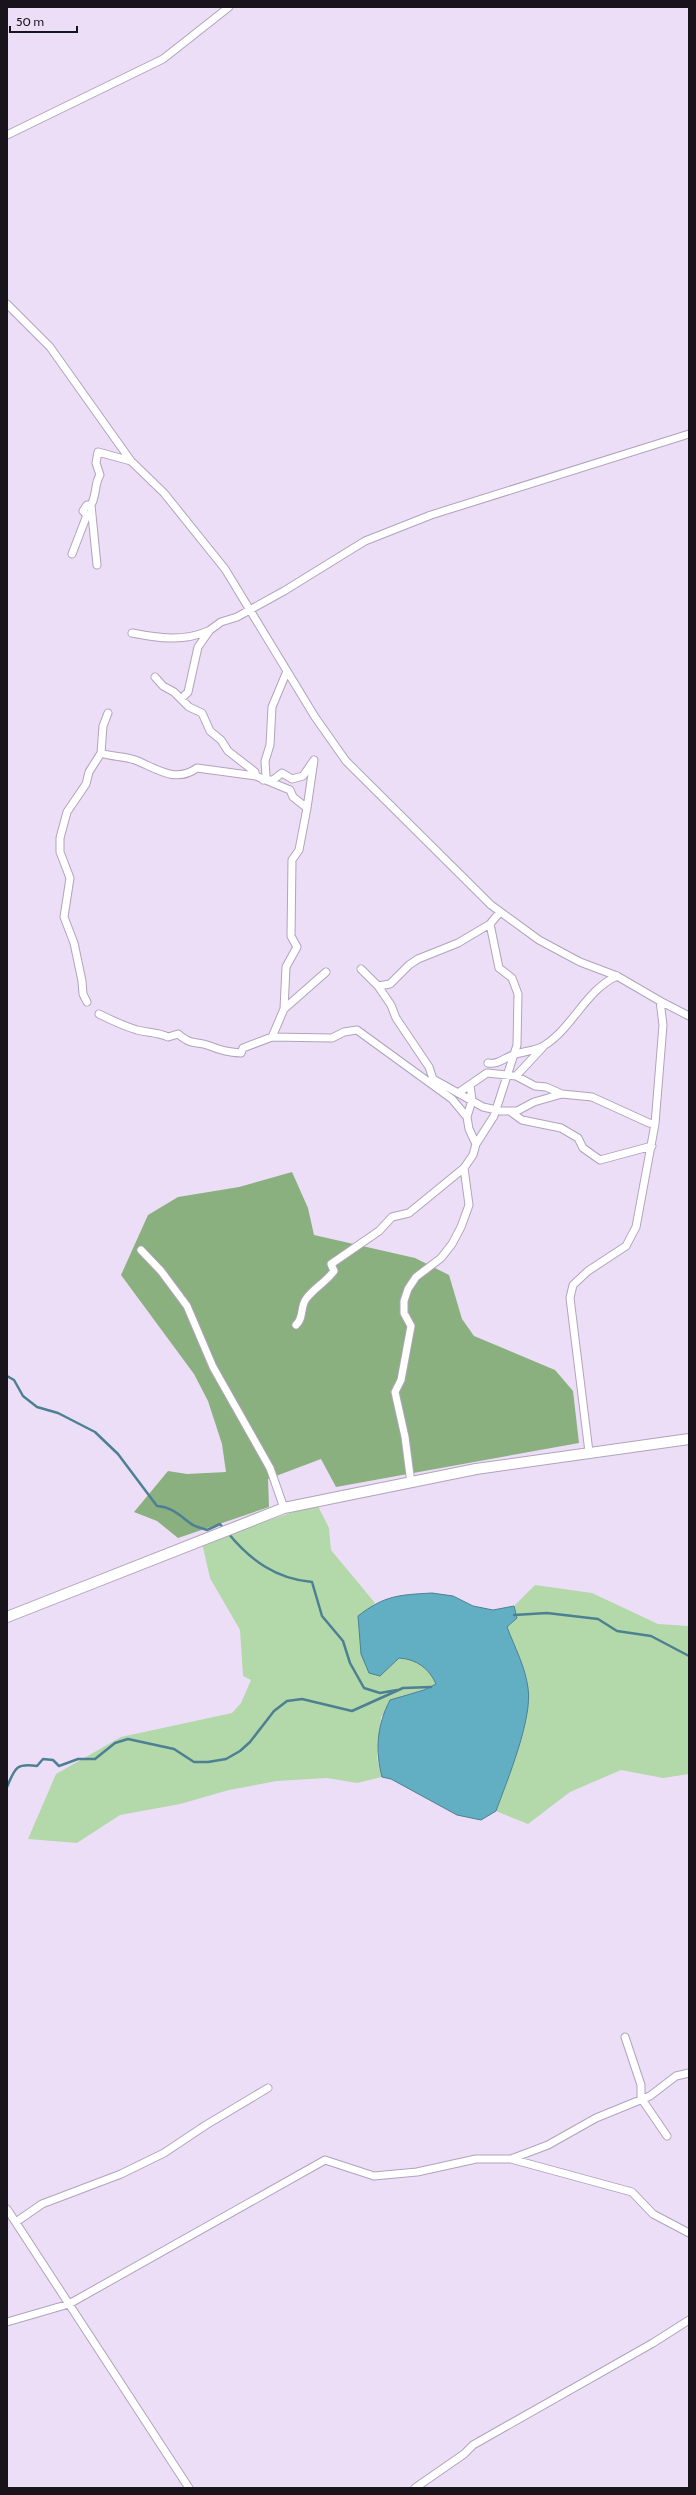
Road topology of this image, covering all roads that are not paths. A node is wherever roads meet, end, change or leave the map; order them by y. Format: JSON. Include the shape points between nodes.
{"nodes":[{"id":1,"x":229,"y":7,"type":"edge"},
{"id":2,"x":7,"y":135,"type":"edge"},
{"id":3,"x":7,"y":304,"type":"edge"},
{"id":4,"x":689,"y":434,"type":"edge"},
{"id":5,"x":131,"y":461,"type":"junction"},
{"id":6,"x":91,"y":505,"type":"junction"},
{"id":7,"x":72,"y":554,"type":"dead end"},
{"id":8,"x":97,"y":565,"type":"dead end"},
{"id":9,"x":251,"y":609,"type":"junction"},
{"id":10,"x":210,"y":630,"type":"junction"},
{"id":11,"x":132,"y":633,"type":"dead end"},
{"id":12,"x":287,"y":671,"type":"junction"},
{"id":13,"x":155,"y":677,"type":"dead end"},
{"id":14,"x":181,"y":699,"type":"junction"},
{"id":15,"x":108,"y":713,"type":"dead end"},
{"id":16,"x":101,"y":753,"type":"junction"},
{"id":17,"x":256,"y":776,"type":"junction"},
{"id":18,"x":263,"y":780,"type":"junction"},
{"id":19,"x":307,"y":808,"type":"junction"},
{"id":20,"x":500,"y":912,"type":"junction"},
{"id":21,"x":490,"y":924,"type":"junction"},
{"id":22,"x":361,"y":969,"type":"dead end"},
{"id":23,"x":326,"y":972,"type":"dead end"},
{"id":24,"x":617,"y":976,"type":"junction"},
{"id":25,"x":378,"y":986,"type":"junction"},
{"id":26,"x":660,"y":1001,"type":"junction"},
{"id":27,"x":87,"y":1002,"type":"dead end"},
{"id":28,"x":284,"y":1009,"type":"junction"},
{"id":29,"x":99,"y":1014,"type":"dead end"},
{"id":30,"x":689,"y":1016,"type":"edge"},
{"id":31,"x":272,"y":1037,"type":"junction"},
{"id":32,"x":544,"y":1047,"type":"junction"},
{"id":33,"x":513,"y":1055,"type":"junction"},
{"id":34,"x":488,"y":1064,"type":"dead end"},
{"id":35,"x":507,"y":1076,"type":"junction"},
{"id":36,"x":516,"y":1076,"type":"junction"},
{"id":37,"x":470,"y":1085,"type":"junction"},
{"id":38,"x":458,"y":1093,"type":"junction"},
{"id":39,"x":562,"y":1094,"type":"junction"},
{"id":40,"x":472,"y":1100,"type":"junction"},
{"id":41,"x":510,"y":1111,"type":"junction"},
{"id":42,"x":494,"y":1113,"type":"junction"},
{"id":43,"x":467,"y":1117,"type":"junction"},
{"id":44,"x":655,"y":1124,"type":"junction"},
{"id":45,"x":476,"y":1144,"type":"junction"},
{"id":46,"x":652,"y":1146,"type":"junction"},
{"id":47,"x":464,"y":1168,"type":"junction"},
{"id":48,"x":141,"y":1250,"type":"dead end"},
{"id":49,"x":296,"y":1325,"type":"dead end"},
{"id":50,"x":689,"y":1439,"type":"edge"},
{"id":51,"x":589,"y":1452,"type":"junction"},
{"id":52,"x":411,"y":1483,"type":"junction"},
{"id":53,"x":284,"y":1508,"type":"junction"},
{"id":54,"x":7,"y":1617,"type":"edge"},
{"id":55,"x":625,"y":2037,"type":"dead end"},
{"id":56,"x":689,"y":2073,"type":"edge"},
{"id":57,"x":268,"y":2088,"type":"dead end"},
{"id":58,"x":641,"y":2098,"type":"junction"},
{"id":59,"x":666,"y":2136,"type":"dead end"},
{"id":60,"x":511,"y":2159,"type":"junction"},
{"id":61,"x":7,"y":2208,"type":"edge"},
{"id":62,"x":16,"y":2222,"type":"junction"},
{"id":63,"x":689,"y":2233,"type":"edge"},
{"id":64,"x":69,"y":2304,"type":"junction"},
{"id":65,"x":689,"y":2320,"type":"edge"},
{"id":66,"x":7,"y":2322,"type":"edge"},
{"id":67,"x":189,"y":2488,"type":"edge"},
{"id":68,"x":415,"y":2488,"type":"edge"}],
"edges":[{"from":1,"to":2,"type":"street","via":[[163,59]]},
{"from":3,"to":5,"type":"street","via":[[50,346]]},
{"from":4,"to":9,"type":"street","via":[[431,515],[365,541]]},
{"from":5,"to":6,"type":"street","via":[[98,452],[96,463],[100,475],[96,480],[96,497]]},
{"from":5,"to":9,"type":"street","via":[[164,493],[196,532],[225,569]]},
{"from":6,"to":7,"type":"street","via":[[87,504],[83,511],[87,515]]},
{"from":6,"to":8,"type":"street"},
{"from":9,"to":10,"type":"street","via":[[221,622]]},
{"from":9,"to":12,"type":"street"},
{"from":10,"to":11,"type":"street","via":[[196,636],[164,639]]},
{"from":10,"to":14,"type":"street","via":[[198,647],[188,692]]},
{"from":12,"to":18,"type":"street","via":[[272,707],[270,745],[265,761],[266,776]]},
{"from":12,"to":20,"type":"street","via":[[315,718],[346,761],[411,828]]},
{"from":13,"to":14,"type":"street"},
{"from":14,"to":17,"type":"street","via":[[189,707],[202,713],[210,731],[221,740],[228,751],[255,772]]},
{"from":15,"to":16,"type":"street","via":[[103,726]]},
{"from":16,"to":17,"type":"street","via":[[136,760],[154,770],[177,775],[188,774],[197,768]]},
{"from":16,"to":27,"type":"street","via":[[89,772],[86,784],[67,812],[60,838],[60,852],[70,878],[64,917],[72,938],[83,994]]},
{"from":17,"to":18,"type":"street","via":[[261,776]]},
{"from":18,"to":19,"type":"street","via":[[290,790],[293,797]]},
{"from":18,"to":19,"type":"street","via":[[273,780],[282,773],[292,779],[303,776],[314,760]]},
{"from":19,"to":28,"type":"street","via":[[299,850],[292,860],[291,936],[297,947],[286,967]]},
{"from":20,"to":21,"type":"street"},
{"from":20,"to":24,"type":"street","via":[[546,944],[580,962]]},
{"from":21,"to":25,"type":"street","via":[[458,943],[418,959],[390,984]]},
{"from":21,"to":33,"type":"street","via":[[499,968],[512,978],[518,994],[517,1045]]},
{"from":22,"to":25,"type":"street"},
{"from":23,"to":28,"type":"street"},
{"from":24,"to":26,"type":"street"},
{"from":24,"to":32,"type":"street","via":[[608,980],[589,997],[557,1036]]},
{"from":25,"to":38,"type":"street","via":[[391,1005],[402,1029],[429,1067],[433,1079]]},
{"from":26,"to":30,"type":"street"},
{"from":26,"to":44,"type":"street","via":[[663,1025]]},
{"from":28,"to":31,"type":"street"},
{"from":29,"to":31,"type":"street","via":[[105,1019],[136,1030],[168,1037],[178,1034],[190,1044],[210,1046],[224,1052],[241,1053],[243,1048]]},
{"from":31,"to":43,"type":"street","via":[[332,1038],[344,1032],[357,1030],[452,1099]]},
{"from":32,"to":33,"type":"street"},
{"from":32,"to":36,"type":"street"},
{"from":33,"to":34,"type":"street","via":[[494,1064]]},
{"from":33,"to":35,"type":"street"},
{"from":35,"to":36,"type":"street"},
{"from":35,"to":37,"type":"street","via":[[487,1073]]},
{"from":35,"to":42,"type":"street"},
{"from":36,"to":39,"type":"street","via":[[535,1086],[546,1087]]},
{"from":37,"to":38,"type":"street"},
{"from":37,"to":40,"type":"street"},
{"from":38,"to":40,"type":"street"},
{"from":39,"to":41,"type":"street","via":[[534,1102],[517,1111]]},
{"from":39,"to":44,"type":"street","via":[[592,1097]]},
{"from":40,"to":42,"type":"street"},
{"from":40,"to":43,"type":"street"},
{"from":41,"to":42,"type":"street"},
{"from":41,"to":46,"type":"street","via":[[522,1120],[561,1128],[578,1138],[583,1148],[600,1160]]},
{"from":42,"to":45,"type":"street"},
{"from":43,"to":45,"type":"street"},
{"from":44,"to":46,"type":"street"},
{"from":45,"to":47,"type":"street","via":[[473,1155]]},
{"from":46,"to":51,"type":"street","via":[[636,1227],[626,1246],[588,1271],[573,1285],[570,1298]]},
{"from":47,"to":49,"type":"street","via":[[409,1213],[392,1217],[380,1231],[331,1264],[334,1270],[326,1282],[305,1300],[301,1321]]},
{"from":47,"to":52,"type":"street","via":[[469,1205],[461,1227],[441,1258],[416,1277],[404,1301],[404,1313],[411,1326],[401,1380],[396,1392]]},
{"from":48,"to":53,"type":"street","via":[[161,1271],[187,1306],[213,1367],[270,1468]]},
{"from":50,"to":51,"type":"main road"},
{"from":51,"to":52,"type":"main road","via":[[476,1469]]},
{"from":52,"to":53,"type":"main road","via":[[338,1495]]},
{"from":53,"to":54,"type":"main road"},
{"from":55,"to":58,"type":"street","via":[[641,2085]]},
{"from":56,"to":58,"type":"street","via":[[676,2076],[650,2096]]},
{"from":57,"to":62,"type":"street","via":[[164,2153],[120,2174],[42,2204]]},
{"from":58,"to":59,"type":"street"},
{"from":58,"to":60,"type":"street","via":[[596,2118],[548,2145]]},
{"from":60,"to":63,"type":"street","via":[[632,2192],[653,2214]]},
{"from":60,"to":64,"type":"street","via":[[476,2159],[417,2172],[374,2176],[325,2160]]},
{"from":61,"to":62,"type":"street"},
{"from":62,"to":64,"type":"street"},
{"from":64,"to":66,"type":"street"},
{"from":64,"to":67,"type":"street"},
{"from":65,"to":68,"type":"street","via":[[654,2343],[473,2445]]}]}
